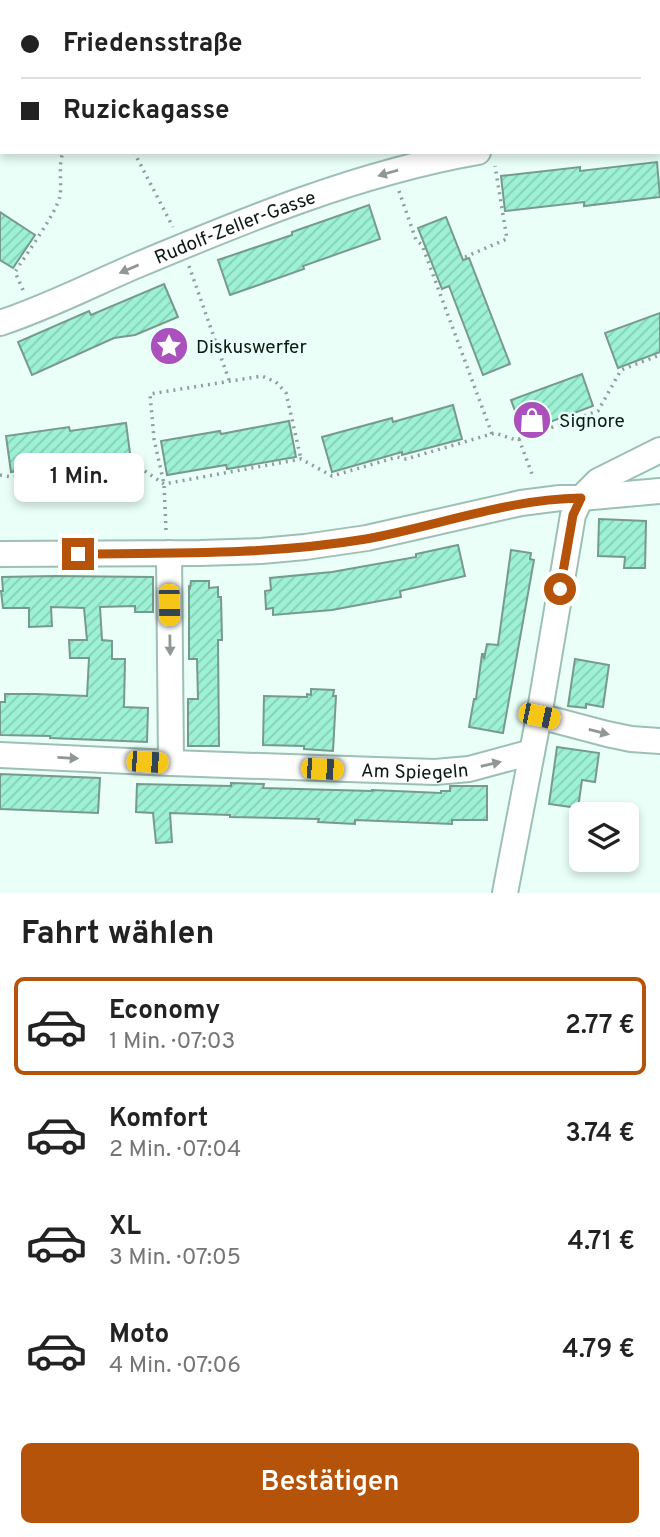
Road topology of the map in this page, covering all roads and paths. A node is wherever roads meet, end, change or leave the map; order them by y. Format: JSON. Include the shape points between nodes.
{"nodes":[{"id":1,"x":62,"y":154,"type":"edge"},
{"id":2,"x":486,"y":156,"type":"edge"},
{"id":3,"x":393,"y":172,"type":"junction"},
{"id":4,"x":465,"y":257,"type":"dead end"},
{"id":5,"x":32,"y":312,"type":"junction"},
{"id":6,"x":0,"y":323,"type":"edge"},
{"id":7,"x":660,"y":355,"type":"edge"},
{"id":8,"x":492,"y":434,"type":"junction"},
{"id":9,"x":519,"y":439,"type":"junction"},
{"id":10,"x":660,"y":450,"type":"edge"},
{"id":11,"x":301,"y":459,"type":"junction"},
{"id":12,"x":532,"y":474,"type":"dead end"},
{"id":13,"x":0,"y":475,"type":"edge"},
{"id":14,"x":164,"y":484,"type":"junction"},
{"id":15,"x":660,"y":491,"type":"edge"},
{"id":16,"x":581,"y":498,"type":"junction"},
{"id":17,"x":167,"y":541,"type":"junction"},
{"id":18,"x":0,"y":554,"type":"edge"},
{"id":19,"x":539,"y":716,"type":"junction"},
{"id":20,"x":660,"y":741,"type":"edge"},
{"id":21,"x":532,"y":752,"type":"junction"},
{"id":22,"x":0,"y":755,"type":"edge"},
{"id":23,"x":171,"y":763,"type":"junction"},
{"id":24,"x":505,"y":893,"type":"edge"}],
"edges":[{"from":1,"to":5,"type":"path","via":[[60,199],[15,272]]},
{"from":2,"to":3,"type":"street","name":"Rudolf-Zeller-Gasse"},
{"from":2,"to":4,"type":"path","via":[[507,239]]},
{"from":3,"to":5,"type":"street","name":"Rudolf-Zeller-Gasse","one_way":true,"via":[[288,204]]},
{"from":3,"to":8,"type":"path"},
{"from":5,"to":6,"type":"street","name":"Rudolf-Zeller-Gasse"},
{"from":7,"to":9,"type":"path","via":[[621,370],[598,411]]},
{"from":8,"to":9,"type":"path"},
{"from":8,"to":11,"type":"path","via":[[332,476]]},
{"from":9,"to":12,"type":"path"},
{"from":10,"to":16,"type":"street","via":[[598,481]]},
{"from":11,"to":14,"type":"path"},
{"from":11,"to":14,"type":"path","via":[[286,393],[276,382],[262,376],[150,394]]},
{"from":13,"to":14,"type":"path","via":[[117,465],[139,467]]},
{"from":14,"to":17,"type":"path"},
{"from":15,"to":16,"type":"street"},
{"from":16,"to":17,"type":"street","via":[[521,503],[367,538],[305,547],[261,551]]},
{"from":16,"to":19,"type":"street","via":[[573,515]]},
{"from":17,"to":18,"type":"street"},
{"from":17,"to":23,"type":"street","one_way":true},
{"from":19,"to":20,"type":"street","one_way":true,"via":[[607,734]]},
{"from":19,"to":21,"type":"street"},
{"from":23,"to":21,"type":"street","name":"Am Spiegeln","one_way":true,"via":[[435,772],[469,769]]},
{"from":21,"to":24,"type":"street"},
{"from":22,"to":23,"type":"street","name":"Am Spiegeln","one_way":true}]}
